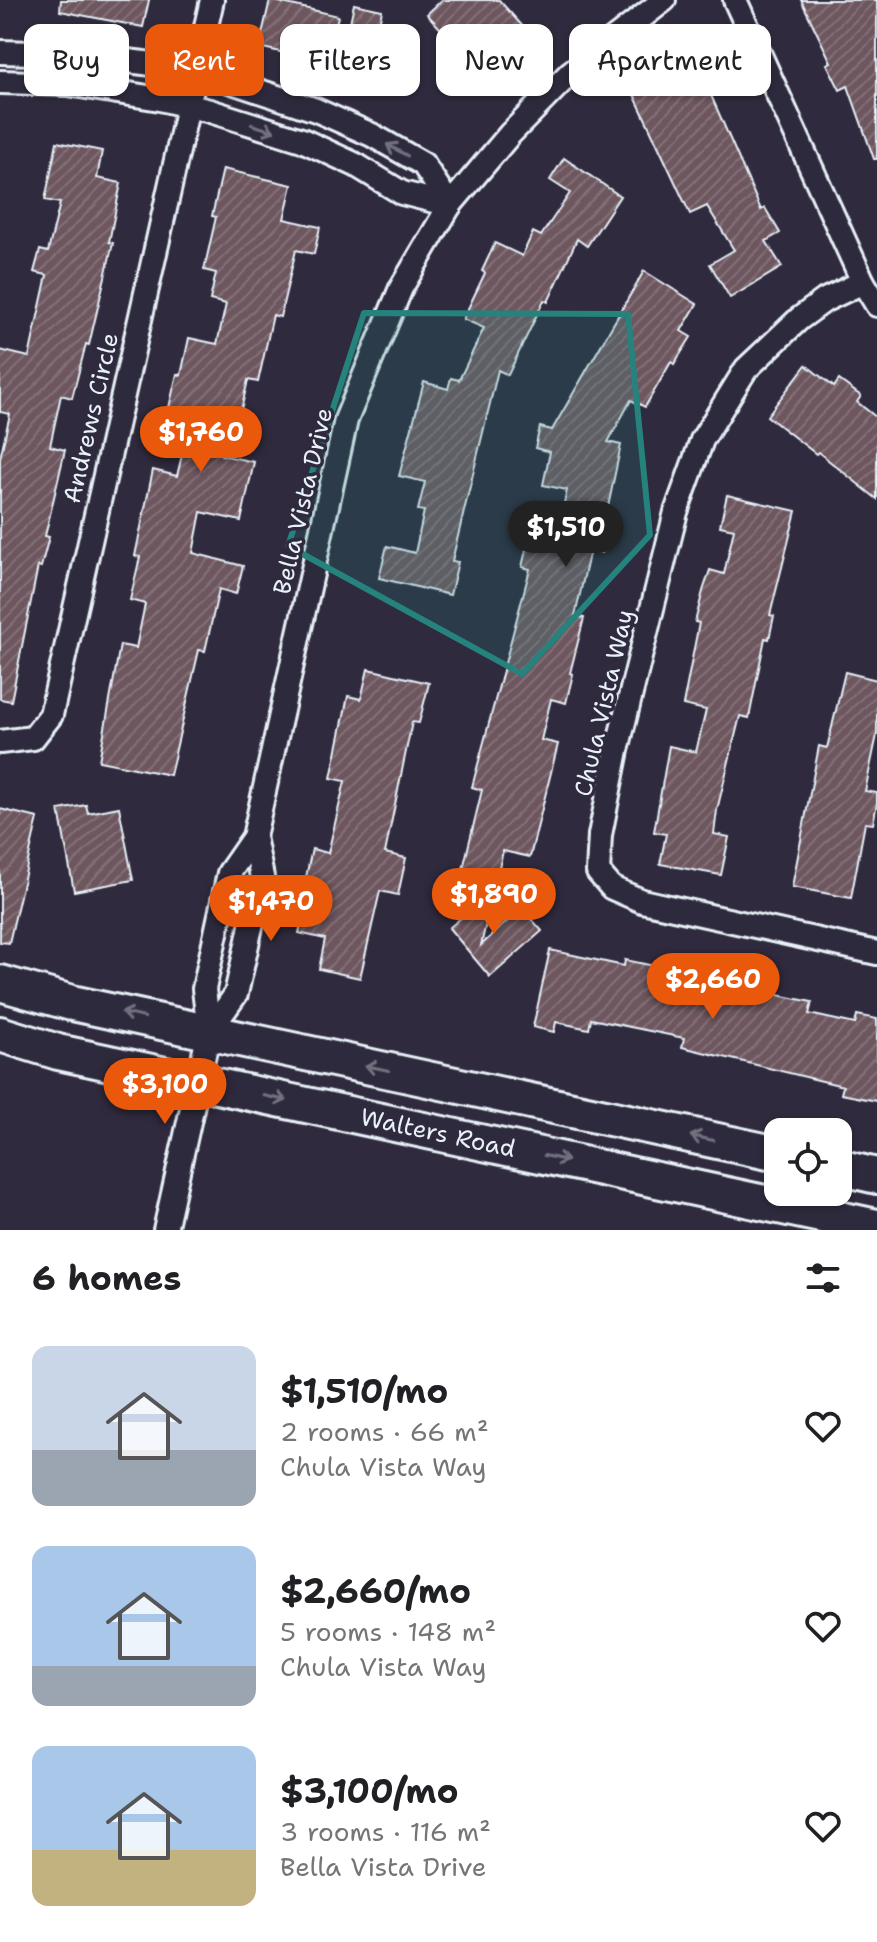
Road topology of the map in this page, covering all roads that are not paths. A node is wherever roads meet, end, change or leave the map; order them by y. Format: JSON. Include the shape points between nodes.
{"nodes":[{"id":1,"x":212,"y":0,"type":"edge"},
{"id":2,"x":664,"y":0,"type":"edge"},
{"id":3,"x":735,"y":0,"type":"edge"},
{"id":4,"x":207,"y":24,"type":"edge"},
{"id":5,"x":0,"y":52,"type":"edge"},
{"id":6,"x":145,"y":65,"type":"edge"},
{"id":7,"x":0,"y":82,"type":"edge"},
{"id":8,"x":264,"y":94,"type":"edge"},
{"id":9,"x":190,"y":96,"type":"edge"},
{"id":10,"x":188,"y":106,"type":"junction"},
{"id":11,"x":450,"y":205,"type":"junction"},
{"id":12,"x":863,"y":282,"type":"junction"},
{"id":13,"x":877,"y":305,"type":"edge"},
{"id":14,"x":0,"y":742,"type":"edge"},
{"id":15,"x":254,"y":837,"type":"junction"},
{"id":16,"x":877,"y":953,"type":"edge"},
{"id":17,"x":0,"y":983,"type":"edge"},
{"id":18,"x":209,"y":1032,"type":"junction"},
{"id":19,"x":0,"y":1034,"type":"edge"},
{"id":20,"x":199,"y":1082,"type":"junction"},
{"id":21,"x":764,"y":1151,"type":"edge"},
{"id":22,"x":852,"y":1170,"type":"edge"},
{"id":23,"x":877,"y":1176,"type":"edge"},
{"id":24,"x":877,"y":1227,"type":"edge"},
{"id":25,"x":165,"y":1230,"type":"edge"}],
"edges":[{"from":1,"to":4,"type":"street","name":"Andrews Circle"},
{"from":2,"to":11,"type":"street","name":"Bella Vista Drive","via":[[570,73]]},
{"from":3,"to":12,"type":"street"},
{"from":5,"to":6,"type":"street","via":[[69,54]]},
{"from":7,"to":10,"type":"street","via":[[68,84]]},
{"from":11,"to":8,"type":"street","one_way":true,"via":[[423,164],[316,110]]},
{"from":9,"to":10,"type":"street","name":"Andrews Circle"},
{"from":10,"to":11,"type":"street","one_way":true,"via":[[302,140],[402,193]]},
{"from":10,"to":14,"type":"street","name":"Andrews Circle","via":[[51,715],[33,738]]},
{"from":11,"to":15,"type":"street","name":"Bella Vista Drive","via":[[401,288],[346,420]]},
{"from":12,"to":13,"type":"street"},
{"from":12,"to":16,"type":"street","name":"Chula Vista Way","via":[[799,319],[746,369],[702,440],[676,512],[617,750],[598,872],[612,888],[642,901]]},
{"from":15,"to":18,"type":"street","name":"Bella Vista Drive","via":[[229,873],[204,989]]},
{"from":15,"to":18,"type":"street","name":"Bella Vista Drive","via":[[262,877],[236,994]]},
{"from":18,"to":17,"type":"main road","name":"Walters Road","one_way":true},
{"from":18,"to":20,"type":"street","name":"Bella Vista Drive"},
{"from":21,"to":18,"type":"main road","name":"Walters Road","one_way":true},
{"from":19,"to":20,"type":"main road","name":"Walters Road"},
{"from":20,"to":24,"type":"main road","name":"Walters Road","one_way":true},
{"from":20,"to":25,"type":"street","name":"Bella Vista Drive"},
{"from":22,"to":23,"type":"main road"}]}
